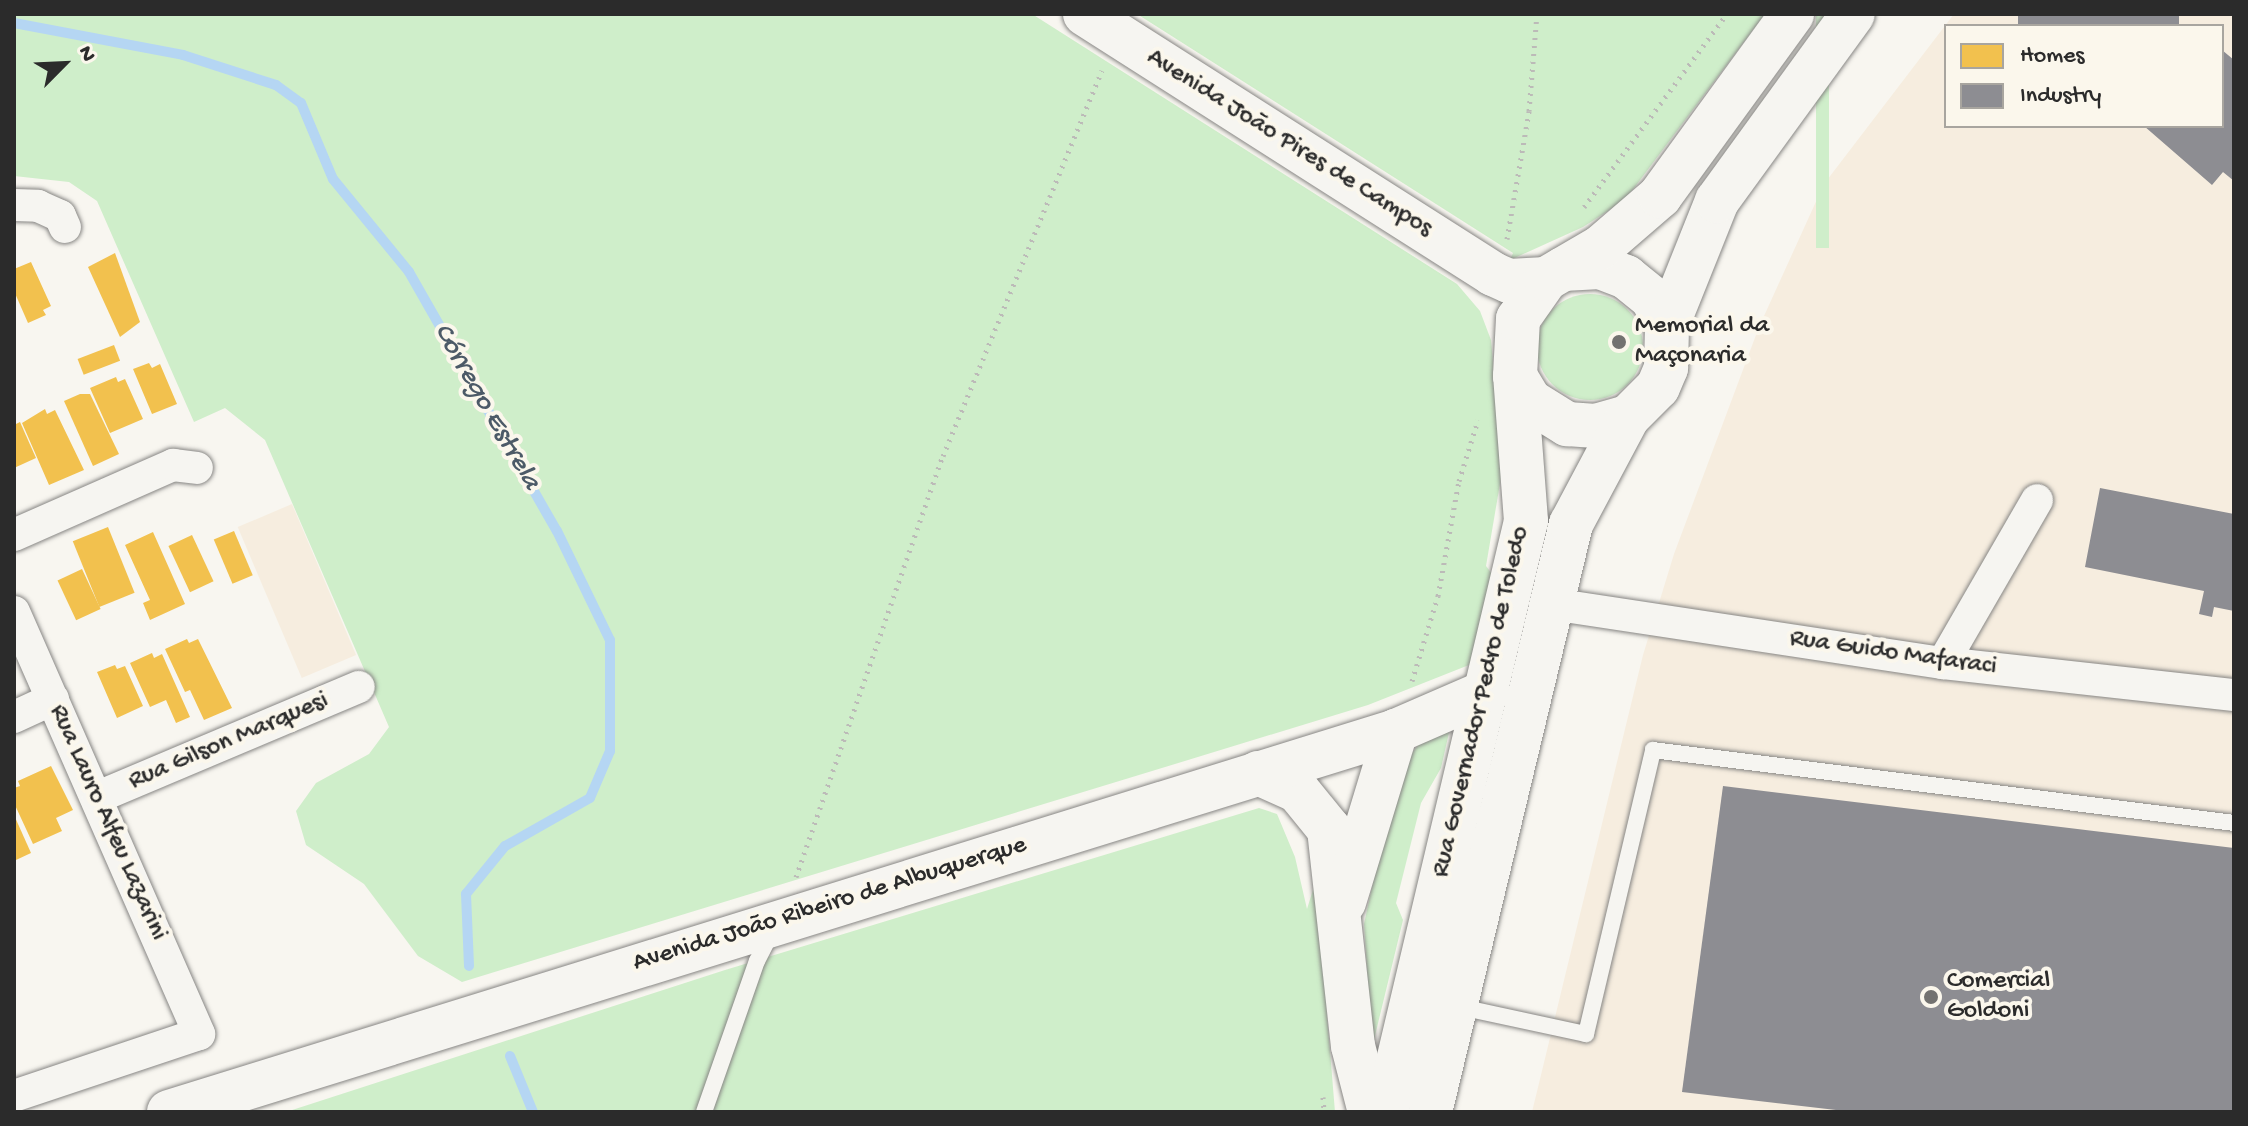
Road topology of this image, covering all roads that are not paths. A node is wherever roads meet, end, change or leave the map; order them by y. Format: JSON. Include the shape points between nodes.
{"nodes":[{"id":1,"x":1085,"y":14,"type":"edge"},
{"id":2,"x":1792,"y":14,"type":"edge"},
{"id":3,"x":1853,"y":14,"type":"edge"},
{"id":4,"x":14,"y":205,"type":"edge"},
{"id":5,"x":65,"y":227,"type":"dead end"},
{"id":6,"x":1493,"y":274,"type":"junction"},
{"id":7,"x":1554,"y":274,"type":"junction"},
{"id":8,"x":1667,"y":326,"type":"junction"},
{"id":9,"x":1515,"y":356,"type":"junction"},
{"id":10,"x":1628,"y":417,"type":"junction"},
{"id":11,"x":197,"y":468,"type":"dead end"},
{"id":12,"x":2037,"y":500,"type":"dead end"},
{"id":13,"x":14,"y":535,"type":"edge"},
{"id":14,"x":1552,"y":604,"type":"junction"},
{"id":15,"x":14,"y":612,"type":"edge"},
{"id":16,"x":1943,"y":663,"type":"junction"},
{"id":17,"x":359,"y":687,"type":"dead end"},
{"id":18,"x":1488,"y":691,"type":"junction"},
{"id":19,"x":2234,"y":695,"type":"edge"},
{"id":20,"x":53,"y":699,"type":"junction"},
{"id":21,"x":14,"y":717,"type":"edge"},
{"id":22,"x":1396,"y":731,"type":"junction"},
{"id":23,"x":1258,"y":773,"type":"junction"},
{"id":24,"x":98,"y":797,"type":"junction"},
{"id":25,"x":2234,"y":823,"type":"edge"},
{"id":26,"x":1340,"y":916,"type":"junction"},
{"id":27,"x":780,"y":919,"type":"junction"},
{"id":28,"x":1455,"y":1006,"type":"junction"},
{"id":29,"x":14,"y":1096,"type":"edge"},
{"id":30,"x":169,"y":1112,"type":"edge"},
{"id":31,"x":704,"y":1112,"type":"edge"},
{"id":32,"x":1370,"y":1112,"type":"edge"},
{"id":33,"x":1386,"y":1112,"type":"edge"},
{"id":34,"x":1430,"y":1112,"type":"edge"}],
"edges":[{"from":1,"to":6,"type":"main road","name":"Avenida João Pires de Campos"},
{"from":2,"to":7,"type":"main road","name":"Rua Governador Pedro de Toledo","via":[[1660,196],[1601,247]]},
{"from":3,"to":8,"type":"main road","name":"Rua Governador Pedro de Toledo","via":[[1717,201]]},
{"from":4,"to":5,"type":"street","via":[[38,206],[60,216]]},
{"from":6,"to":7,"type":"main road","name":"Avenida João Pires de Campos","via":[[1509,281]]},
{"from":6,"to":9,"type":"main road"},
{"from":7,"to":8,"type":"main road","via":[[1600,267],[1626,277],[1652,298]]},
{"from":7,"to":9,"type":"main road","name":"Rua Governador Pedro de Toledo","via":[[1525,304]]},
{"from":8,"to":10,"type":"main road","name":"Rua Governador Pedro de Toledo","via":[[1666,368],[1658,387]]},
{"from":9,"to":10,"type":"main road","via":[[1530,401],[1567,424],[1596,426]]},
{"from":9,"to":18,"type":"main road","name":"Rua Governador Pedro de Toledo","via":[[1526,521]]},
{"from":10,"to":14,"type":"main road","name":"Rua Governador Pedro de Toledo","via":[[1571,524]]},
{"from":11,"to":13,"type":"street","via":[[173,465]]},
{"from":12,"to":16,"type":"street"},
{"from":14,"to":16,"type":"street","name":"Rua Guido Mafaraci"},
{"from":14,"to":28,"type":"main road","name":"Rua Governador Pedro de Toledo"},
{"from":15,"to":20,"type":"street","name":"Rua Lauro Alfeu Lazarini"},
{"from":16,"to":19,"type":"street","name":"Rua Guido Mafaraci"},
{"from":17,"to":24,"type":"street","name":"Rua Gilson Marquesi"},
{"from":18,"to":22,"type":"main road","name":"Avenida João Ribeiro de Albuquerque"},
{"from":18,"to":33,"type":"main road","name":"Rua Governador Pedro de Toledo"},
{"from":20,"to":21,"type":"street"},
{"from":20,"to":24,"type":"street","name":"Rua Lauro Alfeu Lazarini"},
{"from":22,"to":23,"type":"main road","name":"Avenida João Ribeiro de Albuquerque"},
{"from":22,"to":26,"type":"main road"},
{"from":23,"to":26,"type":"main road","via":[[1298,791],[1323,818]]},
{"from":23,"to":27,"type":"main road","name":"Avenida João Ribeiro de Albuquerque"},
{"from":24,"to":29,"type":"street","name":"Rua Lauro Alfeu Lazarini","via":[[199,1034]]},
{"from":25,"to":28,"type":"lane","via":[[1653,750],[1586,1034]]},
{"from":26,"to":32,"type":"main road","via":[[1353,1046]]},
{"from":27,"to":30,"type":"main road","name":"Avenida João Ribeiro de Albuquerque"},
{"from":27,"to":31,"type":"lane","via":[[757,961]]},
{"from":28,"to":34,"type":"main road","name":"Rua Governador Pedro de Toledo"}]}
